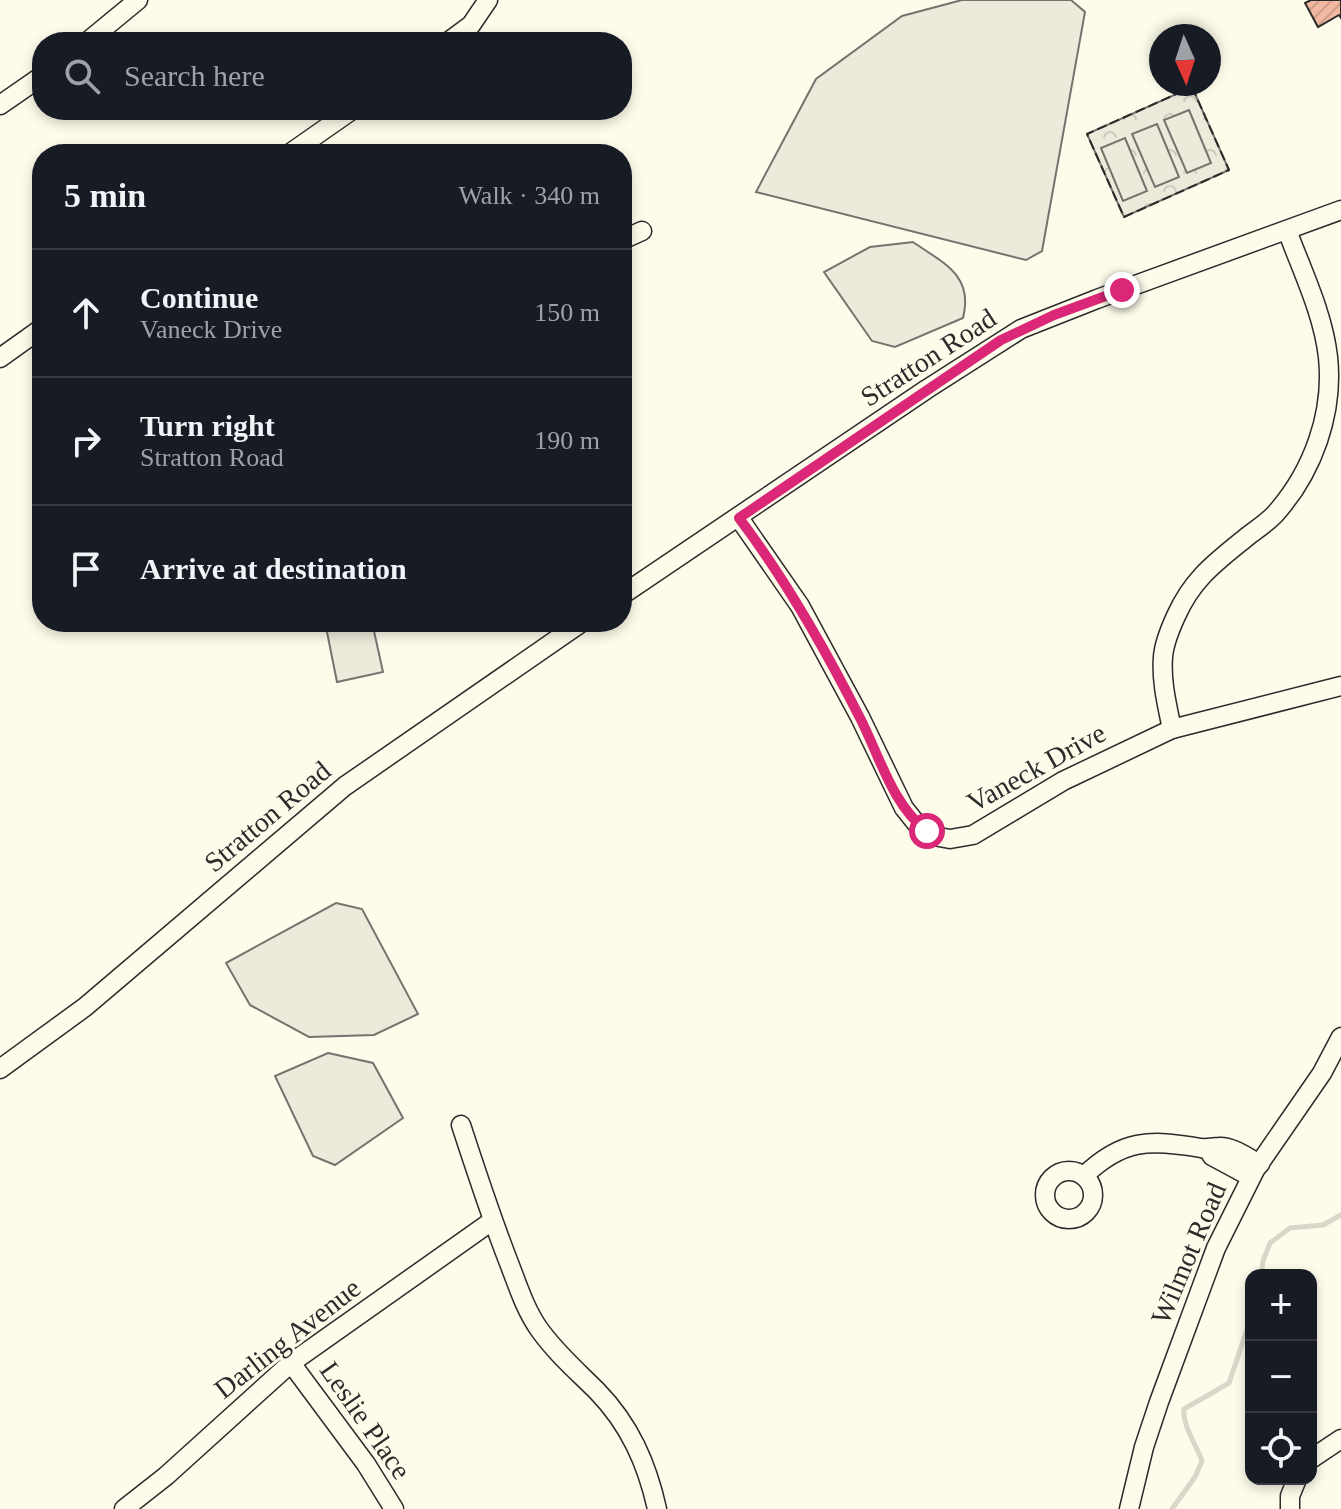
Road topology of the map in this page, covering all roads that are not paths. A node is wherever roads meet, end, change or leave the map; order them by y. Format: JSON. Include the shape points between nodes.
{"nodes":[{"id":1,"x":488,"y":0,"type":"edge"},
{"id":2,"x":125,"y":4,"type":"edge"},
{"id":3,"x":97,"y":32,"type":"edge"},
{"id":4,"x":462,"y":32,"type":"edge"},
{"id":5,"x":32,"y":83,"type":"edge"},
{"id":6,"x":0,"y":105,"type":"edge"},
{"id":7,"x":338,"y":120,"type":"edge"},
{"id":8,"x":303,"y":144,"type":"edge"},
{"id":9,"x":1341,"y":210,"type":"edge"},
{"id":10,"x":1287,"y":230,"type":"junction"},
{"id":11,"x":642,"y":231,"type":"dead end"},
{"id":12,"x":632,"y":236,"type":"edge"},
{"id":13,"x":32,"y":335,"type":"edge"},
{"id":14,"x":0,"y":358,"type":"edge"},
{"id":15,"x":739,"y":518,"type":"junction"},
{"id":16,"x":632,"y":588,"type":"edge"},
{"id":17,"x":568,"y":632,"type":"edge"},
{"id":18,"x":1341,"y":686,"type":"edge"},
{"id":19,"x":1172,"y":729,"type":"junction"},
{"id":20,"x":1341,"y":1037,"type":"edge"},
{"id":21,"x":0,"y":1069,"type":"edge"},
{"id":22,"x":461,"y":1125,"type":"dead end"},
{"id":23,"x":1256,"y":1170,"type":"junction"},
{"id":24,"x":1084,"y":1176,"type":"dead end"},
{"id":25,"x":492,"y":1221,"type":"junction"},
{"id":26,"x":291,"y":1363,"type":"junction"},
{"id":27,"x":1341,"y":1439,"type":"edge"},
{"id":28,"x":1317,"y":1455,"type":"edge"},
{"id":29,"x":1295,"y":1485,"type":"edge"},
{"id":30,"x":124,"y":1509,"type":"edge"},
{"id":31,"x":394,"y":1509,"type":"edge"},
{"id":32,"x":657,"y":1509,"type":"edge"},
{"id":33,"x":1129,"y":1509,"type":"edge"},
{"id":34,"x":1290,"y":1509,"type":"edge"}],
"edges":[{"from":1,"to":4,"type":"street"},
{"from":2,"to":3,"type":"street"},
{"from":5,"to":6,"type":"street"},
{"from":7,"to":8,"type":"street"},
{"from":9,"to":10,"type":"street","name":"Stratton Road"},
{"from":10,"to":15,"type":"street","name":"Stratton Road","via":[[1025,327]]},
{"from":10,"to":19,"type":"street","via":[[1328,355],[1327,405],[1319,443],[1275,515],[1203,572],[1185,596],[1163,655]]},
{"from":11,"to":12,"type":"street"},
{"from":13,"to":14,"type":"street"},
{"from":15,"to":16,"type":"street","name":"Stratton Road"},
{"from":15,"to":19,"type":"street","name":"Vaneck Drive","via":[[800,606],[904,808],[927,831],[950,839],[973,835],[1063,781]]},
{"from":17,"to":21,"type":"street","name":"Stratton Road","via":[[345,786],[94,1000]]},
{"from":18,"to":19,"type":"street","name":"Vaneck Drive"},
{"from":20,"to":23,"type":"street","name":"Wilmot Road"},
{"from":22,"to":25,"type":"street"},
{"from":23,"to":24,"type":"street","via":[[1212,1156],[1208,1149],[1174,1143],[1130,1146],[1102,1158]]},
{"from":23,"to":33,"type":"street","name":"Wilmot Road","via":[[1216,1248],[1159,1402]]},
{"from":25,"to":26,"type":"street","name":"Darling Avenue"},
{"from":25,"to":32,"type":"street","via":[[538,1328],[634,1440]]},
{"from":26,"to":30,"type":"street","name":"Darling Avenue"},
{"from":26,"to":31,"type":"street","name":"Leslie Place"},
{"from":27,"to":28,"type":"street"},
{"from":29,"to":34,"type":"street"}]}
